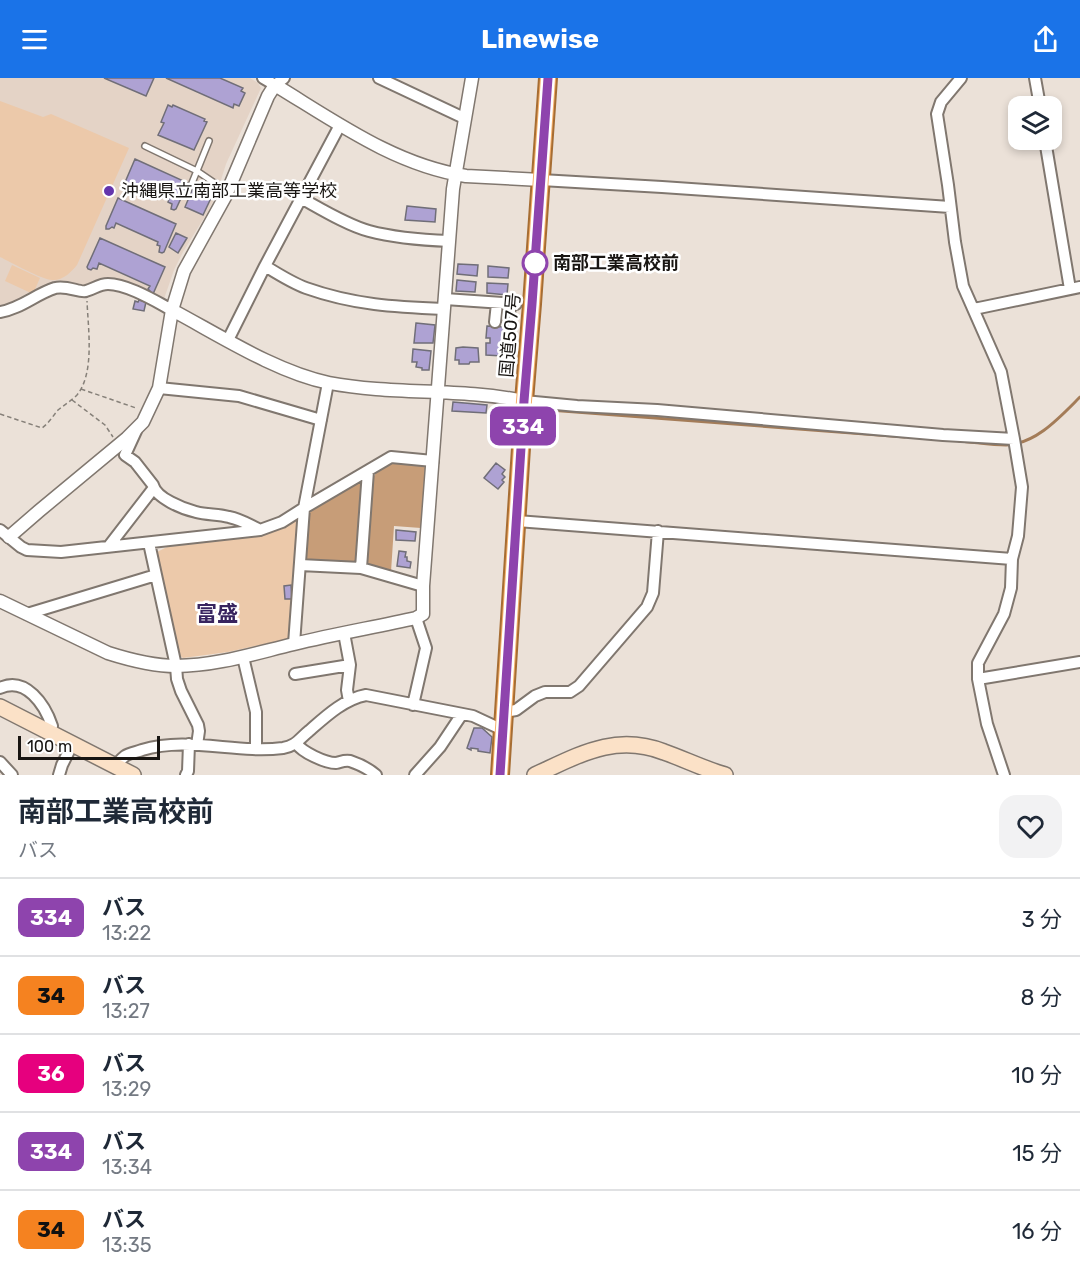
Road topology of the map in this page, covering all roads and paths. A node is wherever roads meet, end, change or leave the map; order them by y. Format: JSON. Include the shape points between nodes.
{"nodes":[{"id":1,"x":263,"y":78,"type":"edge"},
{"id":2,"x":379,"y":78,"type":"edge"},
{"id":3,"x":472,"y":78,"type":"edge"},
{"id":4,"x":548,"y":78,"type":"edge"},
{"id":5,"x":961,"y":78,"type":"edge"},
{"id":6,"x":1035,"y":78,"type":"edge"},
{"id":7,"x":279,"y":82,"type":"edge"},
{"id":8,"x":1038,"y":96,"type":"edge"},
{"id":9,"x":465,"y":118,"type":"junction"},
{"id":10,"x":340,"y":125,"type":"junction"},
{"id":11,"x":209,"y":141,"type":"dead end"},
{"id":12,"x":145,"y":146,"type":"dead end"},
{"id":13,"x":1048,"y":150,"type":"edge"},
{"id":14,"x":197,"y":171,"type":"junction"},
{"id":15,"x":454,"y":174,"type":"junction"},
{"id":16,"x":541,"y":180,"type":"junction"},
{"id":17,"x":192,"y":183,"type":"dead end"},
{"id":18,"x":228,"y":189,"type":"junction"},
{"id":19,"x":301,"y":198,"type":"junction"},
{"id":20,"x":950,"y":207,"type":"junction"},
{"id":21,"x":448,"y":241,"type":"junction"},
{"id":22,"x":265,"y":266,"type":"junction"},
{"id":23,"x":1075,"y":288,"type":"edge"},
{"id":24,"x":85,"y":292,"type":"junction"},
{"id":25,"x":497,"y":303,"type":"junction"},
{"id":26,"x":445,"y":304,"type":"junction"},
{"id":27,"x":515,"y":304,"type":"joint"},
{"id":28,"x":974,"y":309,"type":"junction"},
{"id":29,"x":172,"y":310,"type":"junction"},
{"id":30,"x":0,"y":312,"type":"edge"},
{"id":31,"x":495,"y":322,"type":"dead end"},
{"id":32,"x":511,"y":329,"type":"dead end"},
{"id":33,"x":228,"y":340,"type":"junction"},
{"id":34,"x":328,"y":383,"type":"junction"},
{"id":35,"x":159,"y":388,"type":"junction"},
{"id":36,"x":80,"y":389,"type":"junction"},
{"id":37,"x":438,"y":392,"type":"junction"},
{"id":38,"x":72,"y":400,"type":"junction"},
{"id":39,"x":524,"y":401,"type":"junction"},
{"id":40,"x":148,"y":413,"type":"junction"},
{"id":41,"x":0,"y":414,"type":"edge"},
{"id":42,"x":321,"y":420,"type":"junction"},
{"id":43,"x":136,"y":431,"type":"junction"},
{"id":44,"x":1014,"y":439,"type":"junction"},
{"id":45,"x":117,"y":446,"type":"junction"},
{"id":46,"x":433,"y":461,"type":"junction"},
{"id":47,"x":368,"y":471,"type":"junction"},
{"id":48,"x":153,"y":489,"type":"junction"},
{"id":49,"x":304,"y":508,"type":"junction"},
{"id":50,"x":517,"y":521,"type":"junction"},
{"id":51,"x":260,"y":530,"type":"junction"},
{"id":52,"x":658,"y":531,"type":"junction"},
{"id":53,"x":3,"y":535,"type":"edge"},
{"id":54,"x":149,"y":543,"type":"junction"},
{"id":55,"x":109,"y":546,"type":"junction"},
{"id":56,"x":1012,"y":558,"type":"junction"},
{"id":57,"x":300,"y":565,"type":"junction"},
{"id":58,"x":361,"y":568,"type":"junction"},
{"id":59,"x":156,"y":575,"type":"junction"},
{"id":60,"x":423,"y":586,"type":"junction"},
{"id":61,"x":0,"y":601,"type":"edge"},
{"id":62,"x":27,"y":614,"type":"junction"},
{"id":63,"x":416,"y":618,"type":"junction"},
{"id":64,"x":344,"y":633,"type":"junction"},
{"id":65,"x":294,"y":644,"type":"junction"},
{"id":66,"x":243,"y":657,"type":"junction"},
{"id":67,"x":1080,"y":662,"type":"edge"},
{"id":68,"x":350,"y":665,"type":"junction"},
{"id":69,"x":176,"y":666,"type":"junction"},
{"id":70,"x":295,"y":674,"type":"dead end"},
{"id":71,"x":978,"y":679,"type":"junction"},
{"id":72,"x":0,"y":688,"type":"edge"},
{"id":73,"x":349,"y":700,"type":"junction"},
{"id":74,"x":413,"y":705,"type":"junction"},
{"id":75,"x":0,"y":707,"type":"edge"},
{"id":76,"x":504,"y":712,"type":"junction"},
{"id":77,"x":462,"y":714,"type":"junction"},
{"id":78,"x":503,"y":730,"type":"junction"},
{"id":79,"x":49,"y":732,"type":"junction"},
{"id":80,"x":297,"y":744,"type":"junction"},
{"id":81,"x":72,"y":745,"type":"junction"},
{"id":82,"x":193,"y":745,"type":"junction"},
{"id":83,"x":256,"y":749,"type":"junction"},
{"id":84,"x":0,"y":762,"type":"edge"},
{"id":85,"x":115,"y":766,"type":"junction"},
{"id":86,"x":545,"y":773,"type":"edge"},
{"id":87,"x":12,"y":775,"type":"edge"},
{"id":88,"x":58,"y":775,"type":"edge"},
{"id":89,"x":133,"y":775,"type":"edge"},
{"id":90,"x":186,"y":775,"type":"edge"},
{"id":91,"x":376,"y":775,"type":"edge"},
{"id":92,"x":415,"y":775,"type":"edge"},
{"id":93,"x":500,"y":775,"type":"edge"},
{"id":94,"x":725,"y":775,"type":"edge"},
{"id":95,"x":1004,"y":775,"type":"edge"}],
"edges":[{"from":1,"to":7,"type":"street"},
{"from":2,"to":9,"type":"street"},
{"from":3,"to":9,"type":"street"},
{"from":4,"to":16,"type":"highway","name":"国道507号"},
{"from":5,"to":20,"type":"street","via":[[941,102],[937,114]]},
{"from":6,"to":8,"type":"street"},
{"from":7,"to":10,"type":"street"},
{"from":7,"to":18,"type":"street","via":[[268,96]]},
{"from":9,"to":15,"type":"street"},
{"from":10,"to":15,"type":"street","via":[[395,155]]},
{"from":10,"to":19,"type":"street"},
{"from":11,"to":14,"type":"lane"},
{"from":12,"to":14,"type":"lane"},
{"from":13,"to":23,"type":"street"},
{"from":14,"to":17,"type":"lane"},
{"from":14,"to":18,"type":"lane"},
{"from":15,"to":16,"type":"street"},
{"from":15,"to":21,"type":"street"},
{"from":16,"to":20,"type":"street"},
{"from":16,"to":39,"type":"highway","name":"国道507号"},
{"from":18,"to":29,"type":"street","via":[[184,271]]},
{"from":19,"to":21,"type":"street","via":[[368,231]]},
{"from":19,"to":22,"type":"street"},
{"from":20,"to":28,"type":"street","via":[[963,286]]},
{"from":21,"to":26,"type":"street"},
{"from":22,"to":26,"type":"street","via":[[304,287],[365,304]]},
{"from":22,"to":33,"type":"street"},
{"from":23,"to":28,"type":"street"},
{"from":24,"to":29,"type":"street","via":[[109,284]]},
{"from":24,"to":30,"type":"street","via":[[54,288]]},
{"from":24,"to":36,"type":"path","via":[[89,344]]},
{"from":25,"to":26,"type":"street"},
{"from":25,"to":27,"type":"street"},
{"from":25,"to":31,"type":"street"},
{"from":26,"to":37,"type":"street"},
{"from":27,"to":32,"type":"lane"},
{"from":28,"to":44,"type":"street","via":[[1001,372]]},
{"from":29,"to":33,"type":"street"},
{"from":29,"to":35,"type":"street"},
{"from":33,"to":34,"type":"street","via":[[262,358]]},
{"from":34,"to":37,"type":"street"},
{"from":34,"to":42,"type":"street"},
{"from":35,"to":40,"type":"street"},
{"from":35,"to":42,"type":"street","via":[[239,396]]},
{"from":36,"to":38,"type":"path"},
{"from":36,"to":40,"type":"path"},
{"from":37,"to":39,"type":"street"},
{"from":37,"to":46,"type":"street"},
{"from":38,"to":41,"type":"path","via":[[42,428]]},
{"from":38,"to":45,"type":"path","via":[[105,425]]},
{"from":39,"to":44,"type":"street"},
{"from":39,"to":50,"type":"highway","name":"国道507号"},
{"from":40,"to":43,"type":"street"},
{"from":42,"to":49,"type":"street"},
{"from":43,"to":45,"type":"street"},
{"from":43,"to":48,"type":"street","via":[[125,455],[138,465]]},
{"from":44,"to":56,"type":"street","via":[[1022,487]]},
{"from":45,"to":53,"type":"street"},
{"from":46,"to":47,"type":"street","via":[[391,457]]},
{"from":46,"to":60,"type":"street"},
{"from":47,"to":49,"type":"street"},
{"from":47,"to":58,"type":"street"},
{"from":48,"to":51,"type":"street","via":[[184,508],[239,519]]},
{"from":48,"to":55,"type":"street"},
{"from":49,"to":51,"type":"street"},
{"from":49,"to":57,"type":"street"},
{"from":50,"to":52,"type":"street"},
{"from":50,"to":76,"type":"highway","name":"国道507号"},
{"from":51,"to":54,"type":"street"},
{"from":52,"to":56,"type":"street"},
{"from":52,"to":76,"type":"street","via":[[653,593],[647,607],[579,686],[570,692],[545,692],[516,710]]},
{"from":53,"to":55,"type":"street","via":[[27,550],[61,552]]},
{"from":54,"to":55,"type":"street"},
{"from":54,"to":59,"type":"street"},
{"from":56,"to":71,"type":"street","via":[[1011,588],[1004,614],[978,663]]},
{"from":57,"to":58,"type":"street"},
{"from":57,"to":65,"type":"street"},
{"from":58,"to":60,"type":"street"},
{"from":59,"to":62,"type":"street"},
{"from":59,"to":69,"type":"street"},
{"from":60,"to":63,"type":"street","via":[[423,614]]},
{"from":61,"to":62,"type":"street"},
{"from":62,"to":69,"type":"street","via":[[108,653]]},
{"from":63,"to":64,"type":"street"},
{"from":63,"to":74,"type":"street","via":[[426,648]]},
{"from":64,"to":65,"type":"street"},
{"from":64,"to":68,"type":"street"},
{"from":65,"to":66,"type":"street"},
{"from":66,"to":69,"type":"street"},
{"from":66,"to":83,"type":"street","via":[[256,712]]},
{"from":67,"to":71,"type":"street"},
{"from":68,"to":70,"type":"street"},
{"from":68,"to":73,"type":"street"},
{"from":69,"to":82,"type":"street","via":[[181,691],[198,725]]},
{"from":71,"to":95,"type":"street","via":[[987,724]]},
{"from":72,"to":79,"type":"street","via":[[17,685],[31,693],[49,717]]},
{"from":73,"to":74,"type":"street","via":[[366,695]]},
{"from":73,"to":80,"type":"street"},
{"from":74,"to":77,"type":"street"},
{"from":75,"to":79,"type":"main road"},
{"from":76,"to":78,"type":"highway","name":"国道507号"},
{"from":77,"to":78,"type":"street"},
{"from":77,"to":92,"type":"street"},
{"from":78,"to":93,"type":"highway","name":"国道507号"},
{"from":79,"to":81,"type":"main road"},
{"from":80,"to":83,"type":"street"},
{"from":80,"to":91,"type":"street","via":[[326,761],[346,760]]},
{"from":81,"to":85,"type":"main road"},
{"from":81,"to":88,"type":"street"},
{"from":82,"to":83,"type":"street"},
{"from":82,"to":85,"type":"street","via":[[154,746],[124,757]]},
{"from":82,"to":90,"type":"street"},
{"from":84,"to":87,"type":"street"},
{"from":85,"to":89,"type":"main road"},
{"from":86,"to":94,"type":"main road","via":[[602,747],[629,744],[663,751]]}]}
